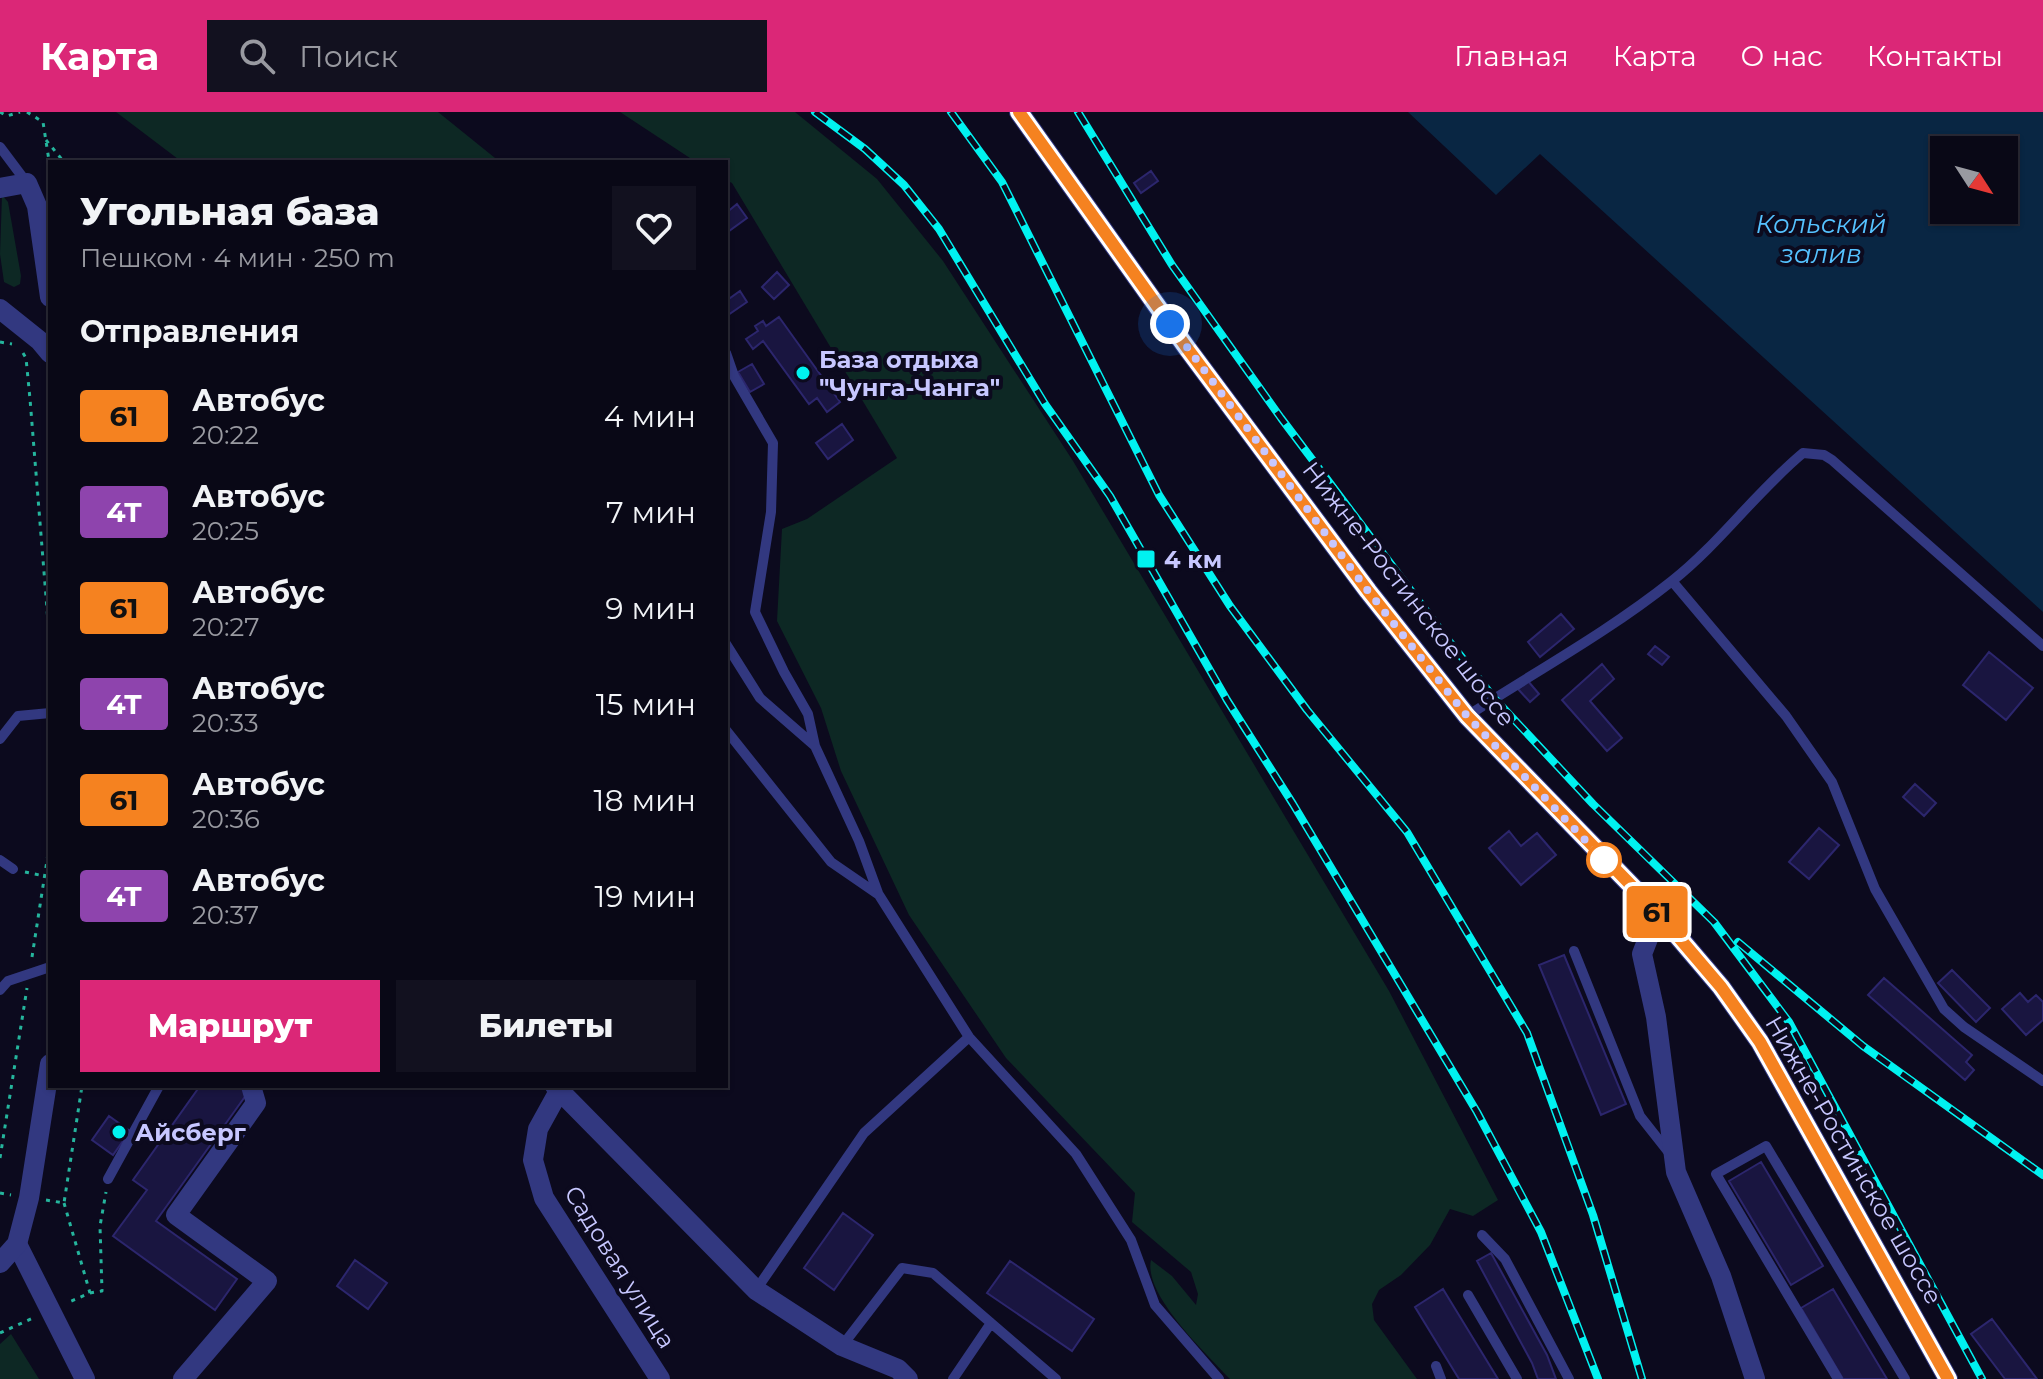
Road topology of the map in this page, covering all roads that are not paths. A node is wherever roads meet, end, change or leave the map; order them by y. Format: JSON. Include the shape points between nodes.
{"nodes":[{"id":1,"x":1019,"y":112,"type":"edge"},
{"id":2,"x":0,"y":147,"type":"edge"},
{"id":3,"x":27,"y":183,"type":"junction"},
{"id":4,"x":0,"y":188,"type":"edge"},
{"id":5,"x":48,"y":283,"type":"edge"},
{"id":6,"x":0,"y":309,"type":"edge"},
{"id":7,"x":48,"y":351,"type":"edge"},
{"id":8,"x":728,"y":359,"type":"edge"},
{"id":9,"x":1672,"y":581,"type":"junction"},
{"id":10,"x":2043,"y":646,"type":"edge"},
{"id":11,"x":728,"y":647,"type":"edge"},
{"id":12,"x":48,"y":713,"type":"edge"},
{"id":13,"x":1467,"y":716,"type":"junction"},
{"id":14,"x":728,"y":733,"type":"edge"},
{"id":15,"x":0,"y":739,"type":"edge"},
{"id":16,"x":815,"y":746,"type":"junction"},
{"id":17,"x":0,"y":860,"type":"edge"},
{"id":18,"x":13,"y":869,"type":"road end"},
{"id":19,"x":879,"y":895,"type":"junction"},
{"id":20,"x":1658,"y":913,"type":"junction"},
{"id":21,"x":1574,"y":951,"type":"dead end"},
{"id":22,"x":48,"y":968,"type":"edge"},
{"id":23,"x":0,"y":990,"type":"edge"},
{"id":24,"x":969,"y":1037,"type":"junction"},
{"id":25,"x":48,"y":1077,"type":"edge"},
{"id":26,"x":2043,"y":1081,"type":"edge"},
{"id":27,"x":158,"y":1088,"type":"edge"},
{"id":28,"x":252,"y":1088,"type":"edge"},
{"id":29,"x":557,"y":1089,"type":"edge"},
{"id":30,"x":1674,"y":1160,"type":"junction"},
{"id":31,"x":108,"y":1179,"type":"road end"},
{"id":32,"x":1482,"y":1235,"type":"dead end"},
{"id":33,"x":17,"y":1244,"type":"junction"},
{"id":34,"x":0,"y":1263,"type":"edge"},
{"id":35,"x":756,"y":1290,"type":"junction"},
{"id":36,"x":1468,"y":1295,"type":"dead end"},
{"id":37,"x":991,"y":1323,"type":"junction"},
{"id":38,"x":842,"y":1346,"type":"junction"},
{"id":39,"x":1436,"y":1366,"type":"dead end"},
{"id":40,"x":85,"y":1379,"type":"edge"},
{"id":41,"x":183,"y":1379,"type":"edge"},
{"id":42,"x":660,"y":1379,"type":"edge"},
{"id":43,"x":908,"y":1379,"type":"edge"},
{"id":44,"x":953,"y":1379,"type":"edge"},
{"id":45,"x":1056,"y":1379,"type":"edge"},
{"id":46,"x":1219,"y":1379,"type":"edge"},
{"id":47,"x":1441,"y":1379,"type":"edge"},
{"id":48,"x":1517,"y":1379,"type":"edge"},
{"id":49,"x":1569,"y":1379,"type":"edge"},
{"id":50,"x":1755,"y":1379,"type":"edge"},
{"id":51,"x":1838,"y":1379,"type":"edge"},
{"id":52,"x":1905,"y":1379,"type":"edge"},
{"id":53,"x":1948,"y":1379,"type":"edge"}],
"edges":[{"from":1,"to":13,"type":"street","name":"Нижне-Ростинское шоссе","via":[[1187,348]]},
{"from":2,"to":3,"type":"lane"},
{"from":3,"to":4,"type":"street"},
{"from":3,"to":5,"type":"street","via":[[37,206]]},
{"from":6,"to":7,"type":"street"},
{"from":8,"to":16,"type":"lane","via":[[773,443],[771,512],[755,612],[808,714]]},
{"from":9,"to":10,"type":"lane","via":[[1803,453],[1824,455]]},
{"from":9,"to":13,"type":"lane"},
{"from":9,"to":26,"type":"lane","via":[[1786,716],[1832,782],[1875,889],[1944,1009]]},
{"from":11,"to":16,"type":"lane","via":[[760,698]]},
{"from":12,"to":15,"type":"lane","via":[[18,716]]},
{"from":13,"to":20,"type":"street","name":"Нижне-Ростинское шоссе"},
{"from":14,"to":19,"type":"lane","via":[[831,862]]},
{"from":16,"to":19,"type":"lane"},
{"from":17,"to":18,"type":"lane"},
{"from":19,"to":24,"type":"lane"},
{"from":20,"to":30,"type":"street","via":[[1642,954],[1656,1017]]},
{"from":20,"to":53,"type":"street","name":"Нижне-Ростинское шоссе","via":[[1760,1042]]},
{"from":21,"to":30,"type":"lane","via":[[1640,1116]]},
{"from":22,"to":23,"type":"lane","via":[[8,981]]},
{"from":24,"to":35,"type":"lane","via":[[864,1133]]},
{"from":24,"to":46,"type":"lane","via":[[1076,1154],[1131,1240],[1155,1305]]},
{"from":25,"to":33,"type":"street"},
{"from":27,"to":31,"type":"lane"},
{"from":28,"to":41,"type":"street","via":[[256,1103],[176,1215],[267,1281]]},
{"from":29,"to":35,"type":"street"},
{"from":29,"to":42,"type":"street","name":"Садовая улица","via":[[538,1129],[533,1160],[544,1198]]},
{"from":30,"to":50,"type":"street"},
{"from":32,"to":49,"type":"lane","via":[[1505,1259]]},
{"from":33,"to":34,"type":"street"},
{"from":33,"to":40,"type":"street"},
{"from":35,"to":38,"type":"street"},
{"from":36,"to":48,"type":"lane"},
{"from":37,"to":38,"type":"lane","via":[[933,1273],[902,1268]]},
{"from":37,"to":44,"type":"lane"},
{"from":37,"to":45,"type":"lane"},
{"from":38,"to":43,"type":"street","via":[[898,1369]]},
{"from":39,"to":47,"type":"lane"},
{"from":51,"to":52,"type":"lane","via":[[1716,1174],[1766,1146]]}]}
